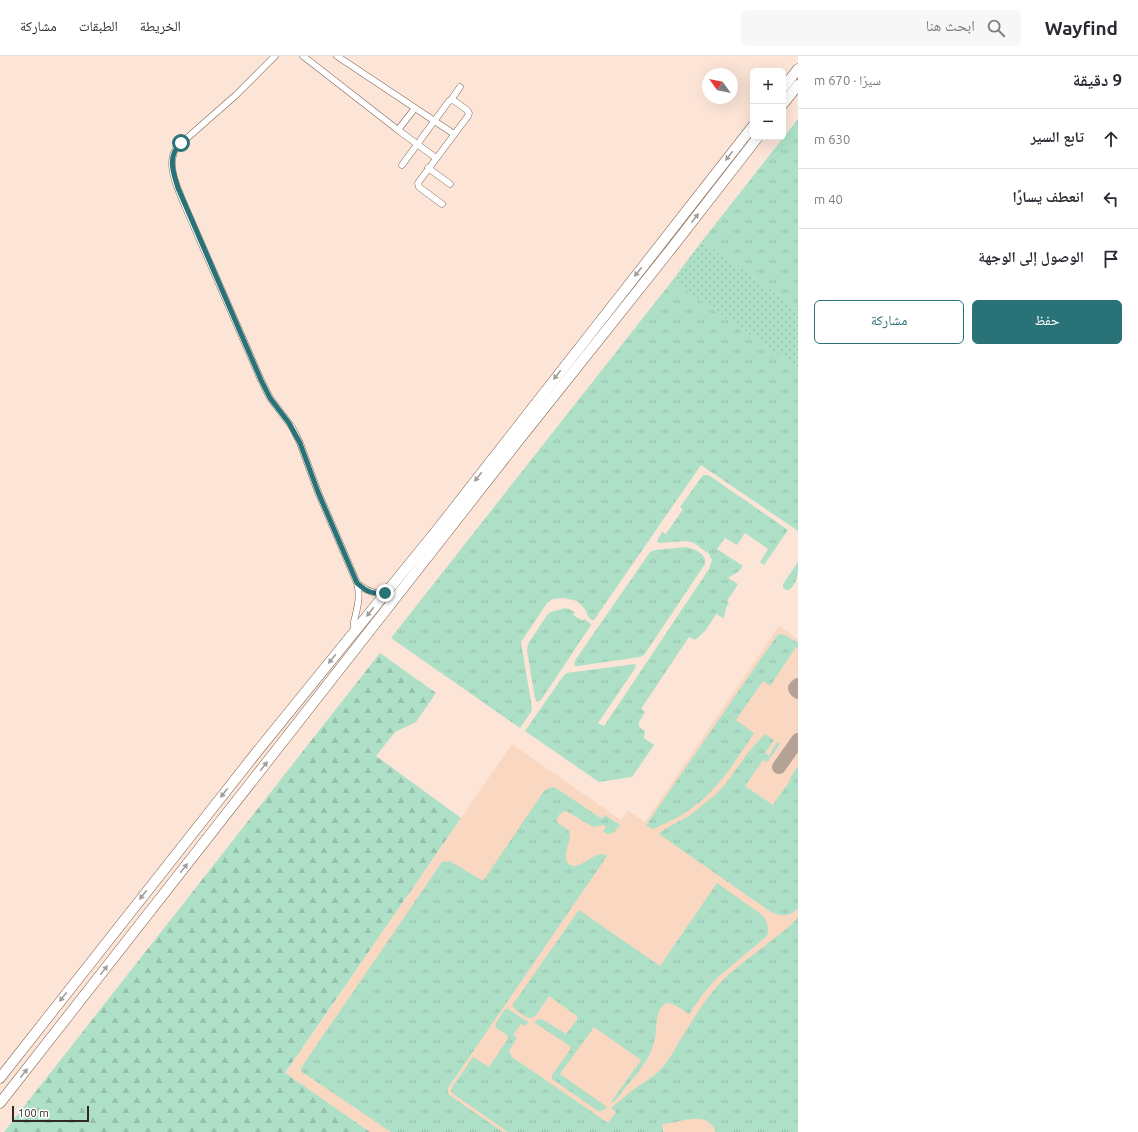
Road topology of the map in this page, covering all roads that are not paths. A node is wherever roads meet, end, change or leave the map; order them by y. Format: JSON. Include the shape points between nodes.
{"nodes":[{"id":1,"x":275,"y":56,"type":"edge"},
{"id":2,"x":303,"y":56,"type":"edge"},
{"id":3,"x":337,"y":56,"type":"edge"},
{"id":4,"x":798,"y":69,"type":"edge"},
{"id":5,"x":786,"y":84,"type":"edge"},
{"id":6,"x":798,"y":85,"type":"edge"},
{"id":7,"x":460,"y":86,"type":"dead end"},
{"id":8,"x":451,"y":100,"type":"junction"},
{"id":9,"x":786,"y":100,"type":"edge"},
{"id":10,"x":415,"y":108,"type":"junction"},
{"id":11,"x":434,"y":121,"type":"junction"},
{"id":12,"x":398,"y":130,"type":"junction"},
{"id":13,"x":750,"y":130,"type":"edge"},
{"id":14,"x":454,"y":134,"type":"junction"},
{"id":15,"x":756,"y":140,"type":"edge"},
{"id":16,"x":416,"y":144,"type":"junction"},
{"id":17,"x":436,"y":158,"type":"junction"},
{"id":18,"x":402,"y":165,"type":"dead end"},
{"id":19,"x":428,"y":168,"type":"junction"},
{"id":20,"x":450,"y":184,"type":"dead end"},
{"id":21,"x":442,"y":204,"type":"dead end"},
{"id":22,"x":662,"y":241,"type":"junction"},
{"id":23,"x":671,"y":249,"type":"junction"},
{"id":24,"x":357,"y":583,"type":"junction"},
{"id":25,"x":385,"y":593,"type":"junction"},
{"id":26,"x":357,"y":629,"type":"junction"},
{"id":27,"x":366,"y":636,"type":"junction"},
{"id":28,"x":0,"y":1078,"type":"edge"},
{"id":29,"x":0,"y":1104,"type":"edge"}],
"edges":[{"from":1,"to":24,"type":"street","via":[[236,95],[178,146],[173,156],[173,169],[184,206],[261,380],[300,443]]},
{"from":2,"to":12,"type":"street"},
{"from":3,"to":10,"type":"street"},
{"from":4,"to":5,"type":"highway"},
{"from":6,"to":9,"type":"highway"},
{"from":7,"to":8,"type":"street"},
{"from":8,"to":11,"type":"street"},
{"from":8,"to":14,"type":"street","via":[[469,113]]},
{"from":10,"to":11,"type":"street"},
{"from":10,"to":12,"type":"street"},
{"from":11,"to":14,"type":"street"},
{"from":11,"to":16,"type":"street"},
{"from":12,"to":16,"type":"street"},
{"from":13,"to":22,"type":"highway","one_way":true},
{"from":14,"to":17,"type":"street"},
{"from":23,"to":15,"type":"highway","one_way":true},
{"from":16,"to":17,"type":"street"},
{"from":16,"to":18,"type":"street"},
{"from":17,"to":19,"type":"street"},
{"from":19,"to":20,"type":"street"},
{"from":19,"to":21,"type":"street","via":[[418,185]]},
{"from":22,"to":23,"type":"highway"},
{"from":22,"to":25,"type":"highway","one_way":true},
{"from":23,"to":27,"type":"highway"},
{"from":24,"to":25,"type":"street","via":[[371,592]]},
{"from":24,"to":26,"type":"street","via":[[359,599],[354,622]]},
{"from":25,"to":26,"type":"highway","one_way":true},
{"from":26,"to":27,"type":"highway"},
{"from":26,"to":28,"type":"highway","one_way":true},
{"from":29,"to":27,"type":"highway","one_way":true}]}
